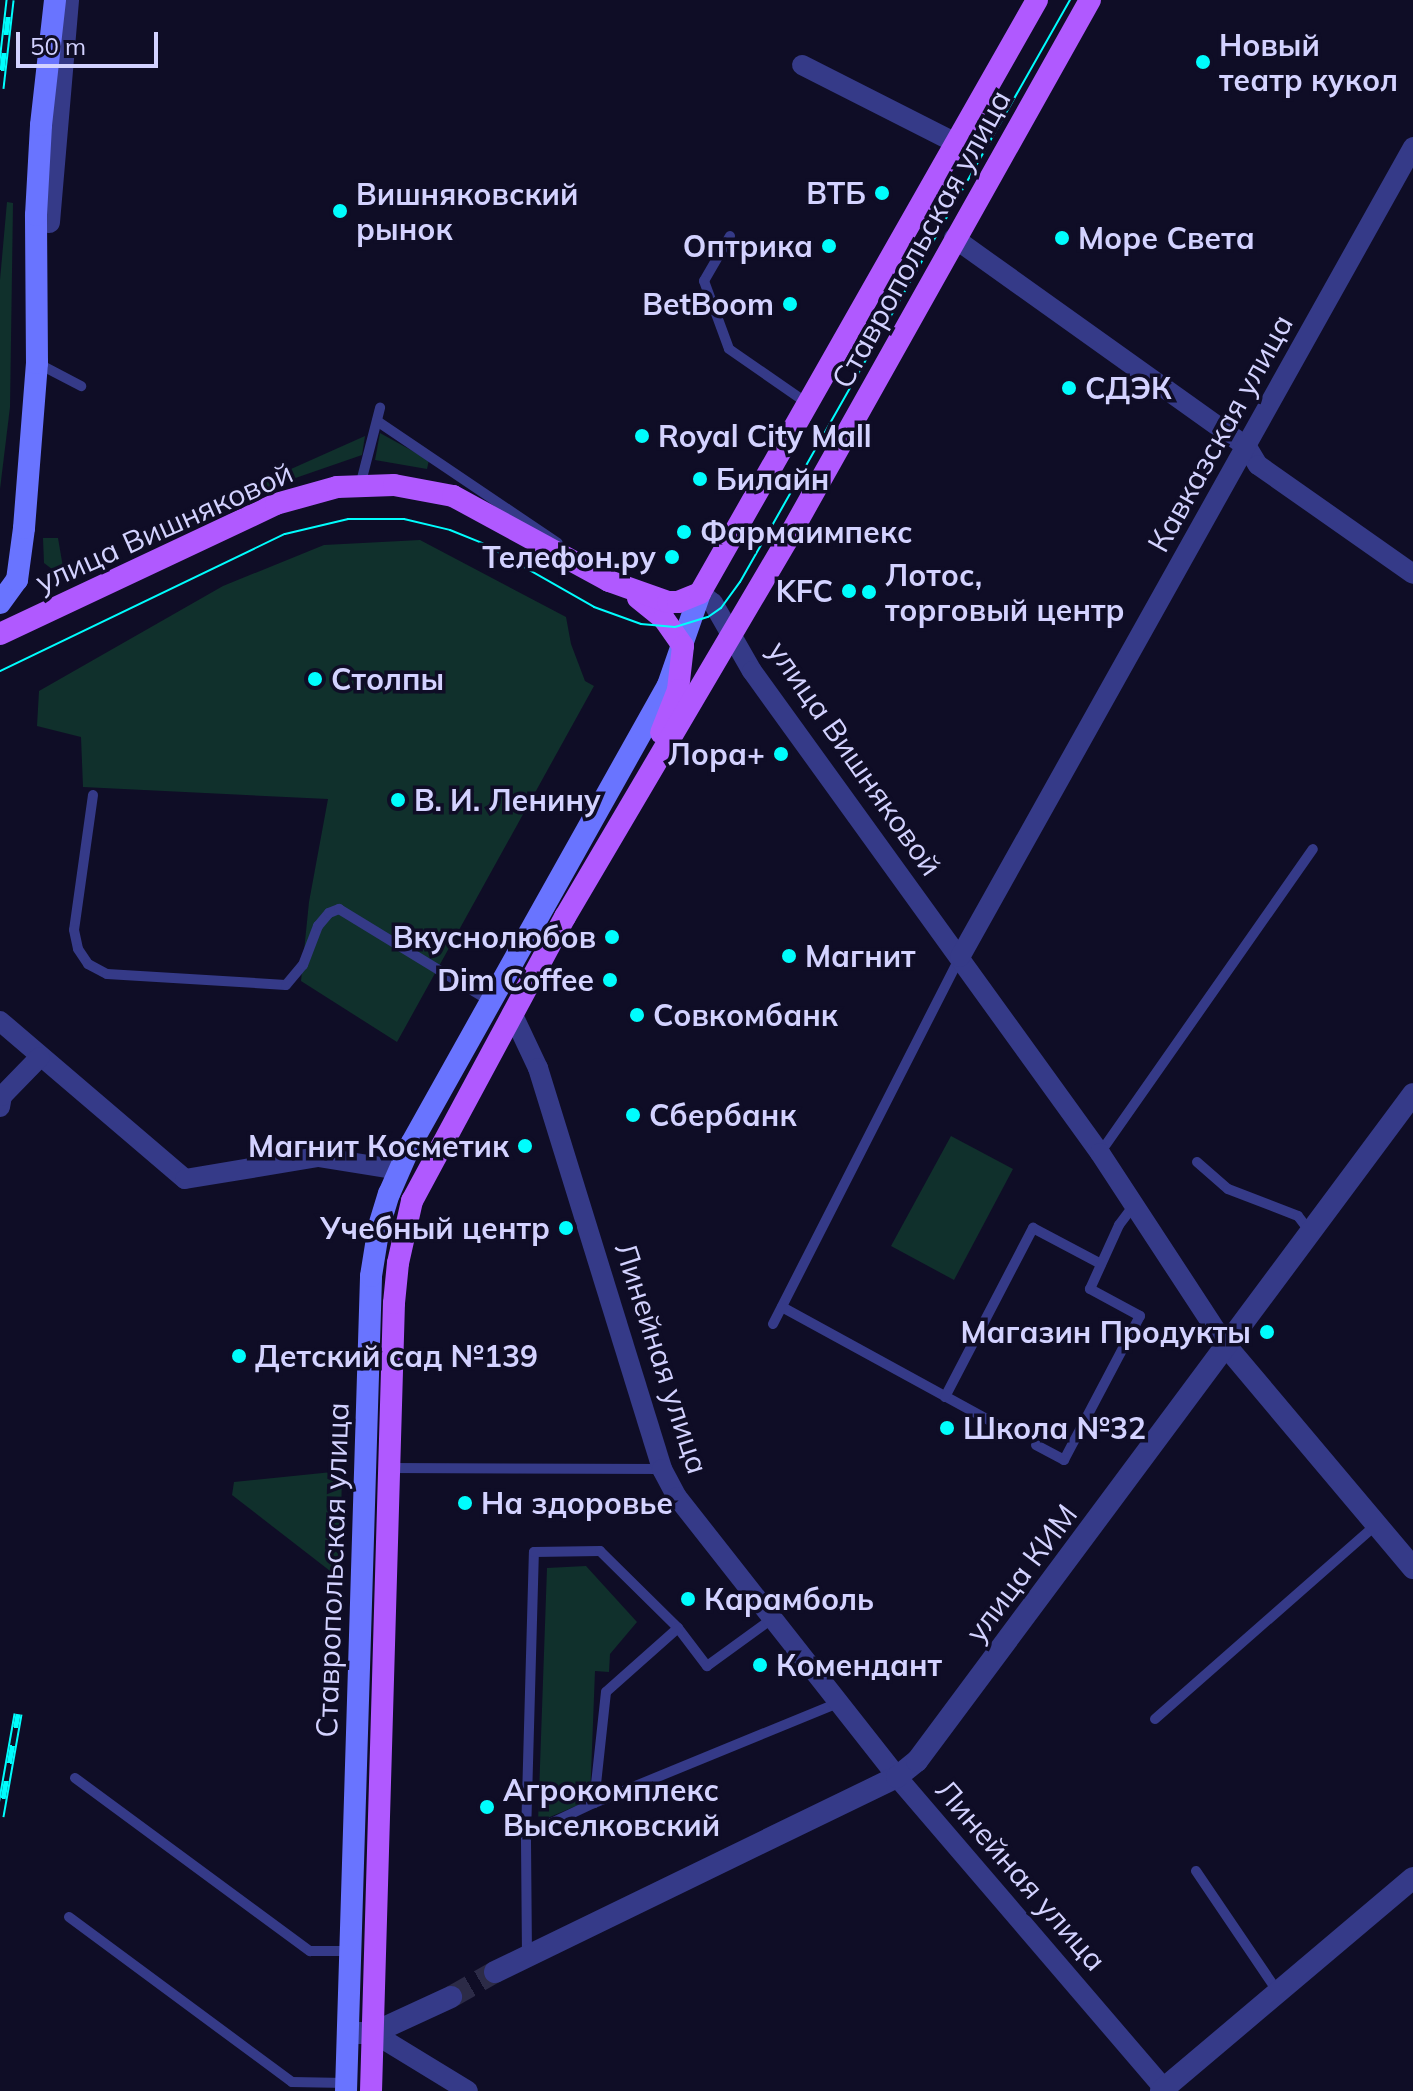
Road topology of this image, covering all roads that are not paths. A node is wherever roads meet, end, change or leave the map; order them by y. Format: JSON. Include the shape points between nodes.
{"nodes":[{"id":1,"x":55,"y":0,"type":"edge"},
{"id":2,"x":68,"y":0,"type":"edge"},
{"id":3,"x":1037,"y":0,"type":"edge"},
{"id":4,"x":1090,"y":0,"type":"edge"},
{"id":5,"x":802,"y":65,"type":"dead end"},
{"id":6,"x":956,"y":143,"type":"junction"},
{"id":7,"x":1413,"y":147,"type":"edge"},
{"id":8,"x":42,"y":219,"type":"junction"},
{"id":9,"x":730,"y":236,"type":"dead end"},
{"id":10,"x":954,"y":238,"type":"junction"},
{"id":11,"x":37,"y":363,"type":"junction"},
{"id":12,"x":81,"y":386,"type":"dead end"},
{"id":13,"x":809,"y":404,"type":"junction"},
{"id":14,"x":380,"y":408,"type":"dead end"},
{"id":15,"x":377,"y":421,"type":"junction"},
{"id":16,"x":1247,"y":447,"type":"junction"},
{"id":17,"x":360,"y":486,"type":"junction"},
{"id":18,"x":1413,"y":574,"type":"edge"},
{"id":19,"x":609,"y":581,"type":"junction"},
{"id":20,"x":700,"y":593,"type":"junction"},
{"id":21,"x":0,"y":603,"type":"edge"},
{"id":22,"x":0,"y":634,"type":"edge"},
{"id":23,"x":733,"y":634,"type":"junction"},
{"id":24,"x":683,"y":646,"type":"junction"},
{"id":25,"x":93,"y":795,"type":"dead end"},
{"id":26,"x":610,"y":838,"type":"junction"},
{"id":27,"x":1313,"y":849,"type":"dead end"},
{"id":28,"x":960,"y":957,"type":"junction"},
{"id":29,"x":490,"y":1001,"type":"junction"},
{"id":30,"x":512,"y":1013,"type":"junction"},
{"id":31,"x":0,"y":1021,"type":"edge"},
{"id":32,"x":40,"y":1057,"type":"junction"},
{"id":33,"x":0,"y":1107,"type":"edge"},
{"id":34,"x":1409,"y":1108,"type":"edge"},
{"id":35,"x":1100,"y":1153,"type":"junction"},
{"id":36,"x":1197,"y":1162,"type":"dead end"},
{"id":37,"x":399,"y":1170,"type":"junction"},
{"id":38,"x":423,"y":1179,"type":"junction"},
{"id":39,"x":1134,"y":1205,"type":"junction"},
{"id":40,"x":1311,"y":1233,"type":"junction"},
{"id":41,"x":1101,"y":1264,"type":"junction"},
{"id":42,"x":782,"y":1307,"type":"junction"},
{"id":43,"x":773,"y":1324,"type":"dead end"},
{"id":44,"x":1227,"y":1347,"type":"junction"},
{"id":45,"x":945,"y":1397,"type":"junction"},
{"id":46,"x":1007,"y":1430,"type":"dead end"},
{"id":47,"x":1036,"y":1445,"type":"dead end"},
{"id":48,"x":389,"y":1468,"type":"junction"},
{"id":49,"x":662,"y":1469,"type":"junction"},
{"id":50,"x":1376,"y":1525,"type":"junction"},
{"id":51,"x":1413,"y":1568,"type":"edge"},
{"id":52,"x":774,"y":1618,"type":"junction"},
{"id":53,"x":678,"y":1628,"type":"junction"},
{"id":54,"x":840,"y":1702,"type":"junction"},
{"id":55,"x":1155,"y":1719,"type":"dead end"},
{"id":56,"x":897,"y":1777,"type":"junction"},
{"id":57,"x":75,"y":1778,"type":"dead end"},
{"id":58,"x":594,"y":1803,"type":"junction"},
{"id":59,"x":526,"y":1835,"type":"junction"},
{"id":60,"x":1196,"y":1871,"type":"dead end"},
{"id":61,"x":1413,"y":1878,"type":"edge"},
{"id":62,"x":69,"y":1917,"type":"dead end"},
{"id":63,"x":350,"y":1951,"type":"junction"},
{"id":64,"x":527,"y":1956,"type":"junction"},
{"id":65,"x":495,"y":1972,"type":"tunnel mouth"},
{"id":66,"x":1278,"y":1992,"type":"junction"},
{"id":67,"x":451,"y":1997,"type":"tunnel mouth"},
{"id":68,"x":348,"y":2033,"type":"junction"},
{"id":69,"x":373,"y":2033,"type":"junction"},
{"id":70,"x":346,"y":2087,"type":"edge"},
{"id":71,"x":1162,"y":2090,"type":"edge"},
{"id":72,"x":371,"y":2091,"type":"edge"},
{"id":73,"x":468,"y":2091,"type":"edge"}],
"edges":[{"from":1,"to":8,"type":"main road","via":[[41,125]]},
{"from":2,"to":8,"type":"street"},
{"from":3,"to":6,"type":"main road","name":"Ставропольская улица"},
{"from":4,"to":10,"type":"main road","name":"Ставропольская улица"},
{"from":5,"to":6,"type":"street"},
{"from":6,"to":13,"type":"main road","name":"Ставропольская улица"},
{"from":7,"to":16,"type":"street","name":"Кавказская улица"},
{"from":8,"to":11,"type":"main road"},
{"from":9,"to":13,"type":"lane","via":[[704,281],[729,349]]},
{"from":10,"to":16,"type":"street"},
{"from":10,"to":23,"type":"main road","name":"Ставропольская улица"},
{"from":11,"to":12,"type":"lane"},
{"from":11,"to":21,"type":"main road","via":[[17,580]]},
{"from":13,"to":20,"type":"main road","name":"Ставропольская улица"},
{"from":14,"to":15,"type":"lane"},
{"from":15,"to":17,"type":"lane"},
{"from":15,"to":19,"type":"lane"},
{"from":16,"to":18,"type":"street","via":[[1258,465]]},
{"from":16,"to":28,"type":"street","name":"Кавказская улица"},
{"from":17,"to":19,"type":"main road","name":"улица Вишняковой","via":[[394,485],[453,496]]},
{"from":17,"to":22,"type":"main road","name":"улица Вишняковой","via":[[276,504]]},
{"from":19,"to":20,"type":"main road","name":"улица Вишняковой","via":[[668,602]]},
{"from":19,"to":24,"type":"main road","via":[[653,609]]},
{"from":20,"to":23,"type":"street","name":"улица Вишняковой"},
{"from":20,"to":24,"type":"main road","name":"Ставропольская улица"},
{"from":23,"to":26,"type":"main road","name":"Ставропольская улица"},
{"from":23,"to":28,"type":"street","name":"улица Вишняковой","via":[[752,671]]},
{"from":24,"to":26,"type":"main road","name":"Ставропольская улица","via":[[672,705]]},
{"from":24,"to":29,"type":"main road","name":"Ставропольская улица","via":[[668,685]]},
{"from":25,"to":29,"type":"lane","via":[[74,930],[88,964],[107,974],[286,985],[303,965],[318,926],[339,909]]},
{"from":26,"to":30,"type":"main road","name":"Ставропольская улица"},
{"from":27,"to":35,"type":"lane"},
{"from":28,"to":35,"type":"street","name":"улица Вишняковой"},
{"from":28,"to":42,"type":"lane"},
{"from":29,"to":37,"type":"main road","name":"Ставропольская улица"},
{"from":30,"to":38,"type":"main road","name":"Ставропольская улица"},
{"from":30,"to":49,"type":"street","name":"Линейная улица","via":[[538,1068]]},
{"from":31,"to":32,"type":"street"},
{"from":32,"to":33,"type":"street","via":[[2,1096]]},
{"from":32,"to":37,"type":"street","via":[[185,1179],[318,1157]]},
{"from":34,"to":40,"type":"street","name":"улица КИМ"},
{"from":35,"to":39,"type":"street","name":"улица Вишняковой"},
{"from":36,"to":40,"type":"lane","via":[[1228,1189],[1298,1216]]},
{"from":37,"to":38,"type":"lane"},
{"from":37,"to":63,"type":"main road","name":"Ставропольская улица","via":[[379,1226],[371,1276]]},
{"from":38,"to":48,"type":"main road","name":"Ставропольская улица","via":[[398,1263]]},
{"from":39,"to":41,"type":"lane"},
{"from":39,"to":44,"type":"street","name":"улица Вишняковой"},
{"from":40,"to":44,"type":"street","name":"улица КИМ"},
{"from":41,"to":45,"type":"lane","via":[[1033,1228]]},
{"from":41,"to":47,"type":"lane","via":[[1090,1289],[1140,1316],[1064,1460]]},
{"from":42,"to":43,"type":"lane"},
{"from":42,"to":45,"type":"lane"},
{"from":44,"to":50,"type":"street","name":"улица Вишняковой"},
{"from":44,"to":56,"type":"street","name":"улица КИМ","via":[[917,1761]]},
{"from":45,"to":46,"type":"lane"},
{"from":48,"to":49,"type":"lane"},
{"from":48,"to":69,"type":"main road","name":"Ставропольская улица"},
{"from":49,"to":52,"type":"street","name":"Линейная улица","via":[[677,1497]]},
{"from":50,"to":51,"type":"street","name":"улица Вишняковой"},
{"from":50,"to":55,"type":"lane"},
{"from":52,"to":53,"type":"lane","via":[[707,1666]]},
{"from":52,"to":54,"type":"street","name":"Линейная улица"},
{"from":53,"to":58,"type":"lane","via":[[606,1692]]},
{"from":53,"to":59,"type":"lane","via":[[600,1551],[534,1552]]},
{"from":54,"to":56,"type":"street","name":"Линейная улица"},
{"from":54,"to":58,"type":"lane"},
{"from":56,"to":64,"type":"street","name":"улица КИМ"},
{"from":56,"to":71,"type":"street","name":"Линейная улица"},
{"from":57,"to":63,"type":"lane","via":[[310,1951]]},
{"from":58,"to":59,"type":"lane"},
{"from":59,"to":64,"type":"lane"},
{"from":60,"to":66,"type":"lane"},
{"from":61,"to":66,"type":"street"},
{"from":62,"to":70,"type":"lane","via":[[292,2082]]},
{"from":63,"to":68,"type":"main road","name":"Ставропольская улица"},
{"from":64,"to":65,"type":"street","name":"улица КИМ"},
{"from":66,"to":71,"type":"street"},
{"from":67,"to":69,"type":"street"},
{"from":68,"to":69,"type":"street"},
{"from":68,"to":70,"type":"main road","name":"Ставропольская улица"},
{"from":69,"to":72,"type":"main road","name":"Ставропольская улица"},
{"from":69,"to":73,"type":"street"}]}
